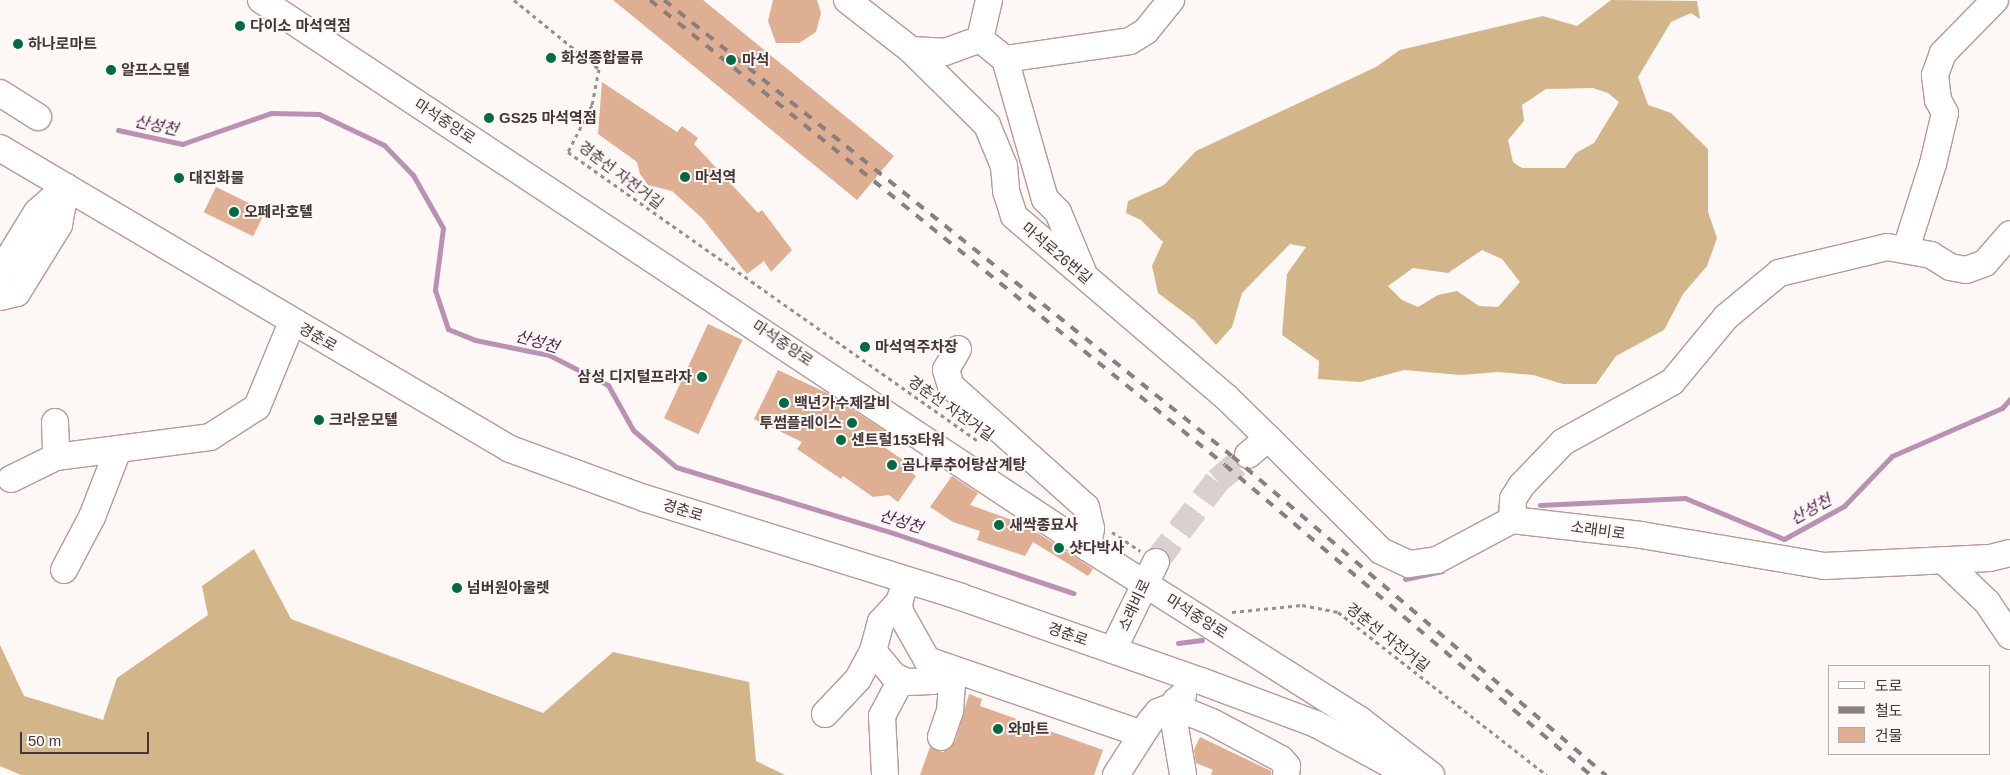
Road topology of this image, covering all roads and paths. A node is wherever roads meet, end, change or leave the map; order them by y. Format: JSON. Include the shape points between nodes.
{"nodes":[{"id":1,"x":261,"y":0,"type":"edge"},
{"id":2,"x":514,"y":0,"type":"edge"},
{"id":3,"x":846,"y":0,"type":"edge"},
{"id":4,"x":990,"y":0,"type":"edge"},
{"id":5,"x":1171,"y":0,"type":"edge"},
{"id":6,"x":1995,"y":0,"type":"edge"},
{"id":7,"x":980,"y":39,"type":"junction"},
{"id":8,"x":911,"y":50,"type":"junction"},
{"id":9,"x":1005,"y":59,"type":"junction"},
{"id":10,"x":0,"y":93,"type":"edge"},
{"id":11,"x":38,"y":117,"type":"dead end"},
{"id":12,"x":0,"y":148,"type":"edge"},
{"id":13,"x":66,"y":187,"type":"junction"},
{"id":14,"x":2010,"y":234,"type":"edge"},
{"id":15,"x":1906,"y":248,"type":"junction"},
{"id":16,"x":0,"y":272,"type":"edge"},
{"id":17,"x":1083,"y":273,"type":"junction"},
{"id":18,"x":0,"y":297,"type":"edge"},
{"id":19,"x":292,"y":322,"type":"junction"},
{"id":20,"x":958,"y":349,"type":"dead end"},
{"id":21,"x":55,"y":422,"type":"dead end"},
{"id":22,"x":1268,"y":438,"type":"junction"},
{"id":23,"x":986,"y":446,"type":"dead end"},
{"id":24,"x":118,"y":450,"type":"junction"},
{"id":25,"x":1248,"y":455,"type":"tunnel mouth"},
{"id":26,"x":56,"y":457,"type":"junction"},
{"id":27,"x":12,"y":479,"type":"dead end"},
{"id":28,"x":1091,"y":517,"type":"junction"},
{"id":29,"x":1512,"y":520,"type":"junction"},
{"id":30,"x":1088,"y":548,"type":"junction"},
{"id":31,"x":2010,"y":553,"type":"edge"},
{"id":32,"x":1943,"y":560,"type":"junction"},
{"id":33,"x":64,"y":570,"type":"dead end"},
{"id":34,"x":1150,"y":572,"type":"junction"},
{"id":35,"x":903,"y":591,"type":"junction"},
{"id":36,"x":1227,"y":611,"type":"dead end"},
{"id":37,"x":2010,"y":636,"type":"edge"},
{"id":38,"x":1113,"y":650,"type":"junction"},
{"id":39,"x":873,"y":651,"type":"junction"},
{"id":40,"x":953,"y":670,"type":"junction"},
{"id":41,"x":901,"y":680,"type":"junction"},
{"id":42,"x":1201,"y":681,"type":"junction"},
{"id":43,"x":1307,"y":685,"type":"junction"},
{"id":44,"x":1175,"y":702,"type":"junction"},
{"id":45,"x":825,"y":714,"type":"dead end"},
{"id":46,"x":1316,"y":724,"type":"junction"},
{"id":47,"x":1142,"y":734,"type":"junction"},
{"id":48,"x":941,"y":737,"type":"dead end"},
{"id":49,"x":1183,"y":774,"type":"edge"},
{"id":50,"x":885,"y":775,"type":"edge"},
{"id":51,"x":1116,"y":775,"type":"edge"},
{"id":52,"x":1286,"y":775,"type":"edge"},
{"id":53,"x":1410,"y":775,"type":"edge"},
{"id":54,"x":1431,"y":775,"type":"edge"},
{"id":55,"x":1547,"y":775,"type":"edge"}],
"edges":[{"from":1,"to":30,"type":"street","name":"마석중앙로"},
{"from":2,"to":23,"type":"path","name":"경춘선 자전거길","via":[[599,69],[592,105],[568,152]]},
{"from":3,"to":8,"type":"street","name":"마석로26번길"},
{"from":4,"to":7,"type":"street"},
{"from":5,"to":9,"type":"street","via":[[1146,31],[1130,41]]},
{"from":6,"to":15,"type":"street","via":[[1943,53],[1935,75],[1938,100],[1945,113]]},
{"from":7,"to":8,"type":"street","via":[[945,52]]},
{"from":7,"to":9,"type":"street"},
{"from":8,"to":17,"type":"street","name":"마석로26번길","via":[[987,125],[1004,166],[1006,191],[1014,216]]},
{"from":9,"to":17,"type":"street","via":[[1045,199],[1058,212]]},
{"from":10,"to":11,"type":"street"},
{"from":12,"to":13,"type":"street","name":"경춘로"},
{"from":13,"to":16,"type":"street","via":[[37,212]]},
{"from":13,"to":18,"type":"street","via":[[59,225],[16,294]]},
{"from":13,"to":19,"type":"street","name":"경춘로"},
{"from":14,"to":15,"type":"street","via":[[1985,263],[1966,270]]},
{"from":15,"to":29,"type":"street","via":[[1887,247],[1779,273],[1726,317],[1672,382],[1563,442],[1521,486],[1513,500]]},
{"from":17,"to":22,"type":"street","name":"마석로26번길"},
{"from":19,"to":24,"type":"street","via":[[257,407],[210,437]]},
{"from":19,"to":35,"type":"street","name":"경춘로","via":[[510,449]]},
{"from":20,"to":28,"type":"street","via":[[946,370],[951,386],[1086,507]]},
{"from":21,"to":26,"type":"street"},
{"from":22,"to":25,"type":"street"},
{"from":22,"to":29,"type":"street","via":[[1381,551],[1395,560],[1408,564],[1437,560]]},
{"from":24,"to":26,"type":"street"},
{"from":24,"to":33,"type":"street","via":[[92,517]]},
{"from":26,"to":27,"type":"street"},
{"from":28,"to":30,"type":"street"},
{"from":28,"to":34,"type":"path"},
{"from":29,"to":32,"type":"street","name":"소래비로","via":[[1641,535],[1824,566]]},
{"from":30,"to":34,"type":"street","name":"마석중앙로"},
{"from":31,"to":32,"type":"street","name":"소래비로"},
{"from":32,"to":37,"type":"street","via":[[1987,602]]},
{"from":34,"to":38,"type":"street","name":"소래비로"},
{"from":34,"to":43,"type":"street","name":"마석중앙로"},
{"from":35,"to":38,"type":"street","name":"경춘로"},
{"from":35,"to":39,"type":"street","via":[[880,622]]},
{"from":35,"to":40,"type":"street","via":[[922,656]]},
{"from":36,"to":55,"type":"path","name":"경춘선 자전거길","via":[[1302,605],[1338,612]]},
{"from":38,"to":42,"type":"street","name":"경춘로"},
{"from":39,"to":41,"type":"street"},
{"from":39,"to":45,"type":"street","via":[[858,679]]},
{"from":40,"to":41,"type":"street","via":[[932,682]]},
{"from":40,"to":47,"type":"street"},
{"from":40,"to":48,"type":"street","via":[[950,711]]},
{"from":41,"to":50,"type":"street","via":[[882,716]]},
{"from":42,"to":44,"type":"street"},
{"from":42,"to":46,"type":"street","name":"경춘로"},
{"from":43,"to":46,"type":"street"},
{"from":43,"to":54,"type":"street","name":"마석중앙로","via":[[1375,731]]},
{"from":44,"to":47,"type":"street","via":[[1158,712]]},
{"from":44,"to":49,"type":"street"},
{"from":44,"to":52,"type":"street","via":[[1281,759],[1288,766]]},
{"from":46,"to":53,"type":"street","name":"경춘로"},
{"from":47,"to":51,"type":"street"}]}
